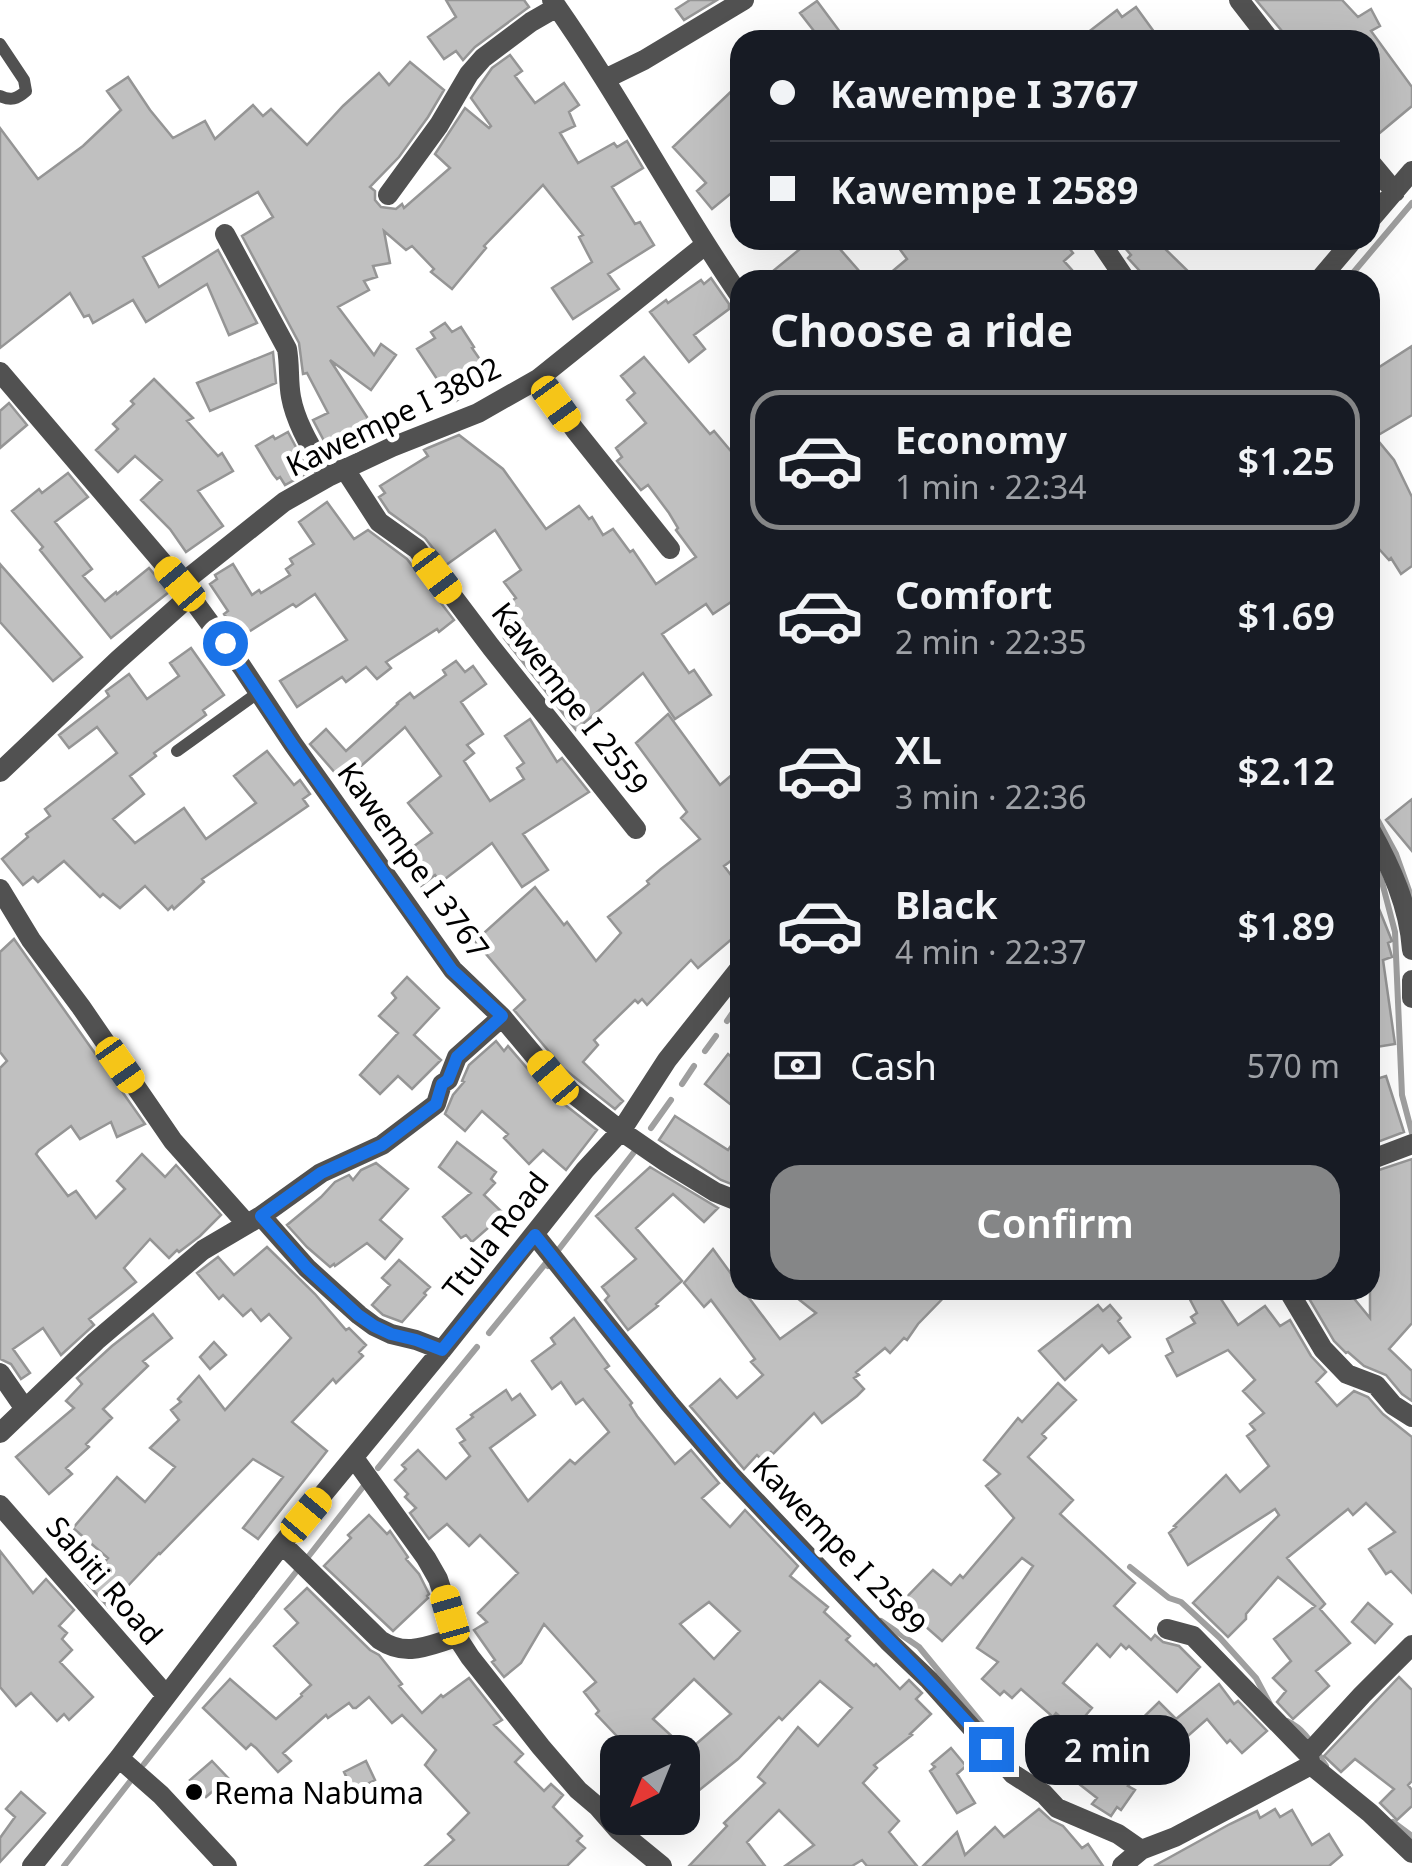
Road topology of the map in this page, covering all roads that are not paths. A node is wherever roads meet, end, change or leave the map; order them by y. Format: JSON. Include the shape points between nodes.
{"nodes":[{"id":1,"x":744,"y":0,"type":"edge"},
{"id":2,"x":1239,"y":0,"type":"edge"},
{"id":3,"x":555,"y":4,"type":"edge"},
{"id":4,"x":1262,"y":30,"type":"edge"},
{"id":5,"x":0,"y":44,"type":"edge"},
{"id":6,"x":605,"y":79,"type":"junction"},
{"id":7,"x":0,"y":96,"type":"edge"},
{"id":8,"x":1412,"y":170,"type":"edge"},
{"id":9,"x":1380,"y":174,"type":"edge"},
{"id":10,"x":1394,"y":192,"type":"junction"},
{"id":11,"x":388,"y":195,"type":"dead end"},
{"id":12,"x":1380,"y":208,"type":"edge"},
{"id":13,"x":225,"y":234,"type":"dead end"},
{"id":14,"x":705,"y":245,"type":"junction"},
{"id":15,"x":1344,"y":250,"type":"edge"},
{"id":16,"x":1327,"y":270,"type":"edge"},
{"id":17,"x":730,"y":281,"type":"edge"},
{"id":18,"x":0,"y":372,"type":"edge"},
{"id":19,"x":538,"y":379,"type":"junction"},
{"id":20,"x":336,"y":472,"type":"junction"},
{"id":21,"x":670,"y":549,"type":"dead end"},
{"id":22,"x":185,"y":590,"type":"junction"},
{"id":23,"x":258,"y":692,"type":"junction"},
{"id":24,"x":177,"y":751,"type":"dead end"},
{"id":25,"x":0,"y":772,"type":"edge"},
{"id":26,"x":636,"y":829,"type":"dead end"},
{"id":27,"x":1380,"y":850,"type":"edge"},
{"id":28,"x":0,"y":889,"type":"edge"},
{"id":29,"x":1412,"y":950,"type":"edge"},
{"id":30,"x":1412,"y":980,"type":"edge"},
{"id":31,"x":730,"y":981,"type":"edge"},
{"id":32,"x":1412,"y":998,"type":"edge"},
{"id":33,"x":502,"y":1016,"type":"junction"},
{"id":34,"x":620,"y":1130,"type":"junction"},
{"id":35,"x":1412,"y":1144,"type":"edge"},
{"id":36,"x":1380,"y":1156,"type":"edge"},
{"id":37,"x":730,"y":1198,"type":"edge"},
{"id":38,"x":254,"y":1220,"type":"junction"},
{"id":39,"x":535,"y":1235,"type":"junction"},
{"id":40,"x":1294,"y":1300,"type":"edge"},
{"id":41,"x":442,"y":1350,"type":"junction"},
{"id":42,"x":0,"y":1372,"type":"edge"},
{"id":43,"x":25,"y":1409,"type":"junction"},
{"id":44,"x":1412,"y":1418,"type":"edge"},
{"id":45,"x":0,"y":1433,"type":"edge"},
{"id":46,"x":354,"y":1458,"type":"junction"},
{"id":47,"x":0,"y":1505,"type":"edge"},
{"id":48,"x":282,"y":1544,"type":"junction"},
{"id":49,"x":1167,"y":1630,"type":"dead end"},
{"id":50,"x":457,"y":1637,"type":"junction"},
{"id":51,"x":1412,"y":1645,"type":"edge"},
{"id":52,"x":165,"y":1694,"type":"junction"},
{"id":53,"x":119,"y":1758,"type":"junction"},
{"id":54,"x":1309,"y":1760,"type":"junction"},
{"id":55,"x":1141,"y":1850,"type":"junction"},
{"id":56,"x":1412,"y":1853,"type":"edge"},
{"id":57,"x":37,"y":1864,"type":"edge"},
{"id":58,"x":227,"y":1866,"type":"edge"},
{"id":59,"x":662,"y":1866,"type":"edge"},
{"id":60,"x":1122,"y":1866,"type":"edge"}],
"edges":[{"from":1,"to":6,"type":"street"},
{"from":2,"to":4,"type":"street"},
{"from":3,"to":6,"type":"street"},
{"from":3,"to":11,"type":"street","via":[[469,74]]},
{"from":5,"to":7,"type":"lane","via":[[26,91],[9,100]]},
{"from":6,"to":14,"type":"street"},
{"from":8,"to":10,"type":"street"},
{"from":9,"to":10,"type":"street"},
{"from":10,"to":12,"type":"street"},
{"from":13,"to":20,"type":"street","name":"Kawempe I 2559","via":[[287,349],[297,419]]},
{"from":14,"to":17,"type":"street"},
{"from":14,"to":19,"type":"street","name":"Kawempe I 3802"},
{"from":15,"to":16,"type":"street"},
{"from":18,"to":22,"type":"street","name":"Kawempe I 3767"},
{"from":19,"to":20,"type":"street","name":"Kawempe I 3802","via":[[478,413]]},
{"from":19,"to":21,"type":"street"},
{"from":20,"to":22,"type":"street","name":"Kawempe I 3802","via":[[284,502]]},
{"from":20,"to":26,"type":"street","name":"Kawempe I 2559","via":[[379,522],[418,550]]},
{"from":22,"to":23,"type":"street","name":"Kawempe I 3767"},
{"from":22,"to":25,"type":"street","name":"Kawempe I 3802"},
{"from":23,"to":24,"type":"lane"},
{"from":23,"to":33,"type":"street","name":"Kawempe I 3767","via":[[452,970]]},
{"from":27,"to":29,"type":"street","via":[[1408,917]]},
{"from":28,"to":38,"type":"street","via":[[172,1141]]},
{"from":30,"to":32,"type":"street"},
{"from":31,"to":34,"type":"street","name":"Ttula Road"},
{"from":33,"to":34,"type":"street","name":"Kawempe I 3767","via":[[553,1078]]},
{"from":33,"to":38,"type":"street","via":[[457,1057],[436,1104],[382,1145],[321,1173]]},
{"from":34,"to":37,"type":"street","name":"Kawempe I 3767"},
{"from":34,"to":39,"type":"street","name":"Ttula Road"},
{"from":35,"to":36,"type":"street"},
{"from":38,"to":41,"type":"street","via":[[358,1315]]},
{"from":38,"to":43,"type":"street","via":[[203,1250]]},
{"from":39,"to":41,"type":"street","name":"Ttula Road"},
{"from":39,"to":55,"type":"street","name":"Kawempe I 2589","via":[[729,1473],[1013,1774],[1057,1808]]},
{"from":40,"to":44,"type":"street","via":[[1348,1374],[1376,1385]]},
{"from":41,"to":46,"type":"street","name":"Ttula Road"},
{"from":42,"to":43,"type":"street"},
{"from":43,"to":45,"type":"street"},
{"from":46,"to":48,"type":"street","name":"Ttula Road"},
{"from":46,"to":50,"type":"street","via":[[438,1579]]},
{"from":47,"to":52,"type":"street","name":"Sabiti Road"},
{"from":48,"to":50,"type":"street","via":[[394,1649]]},
{"from":48,"to":52,"type":"street","name":"Ttula Road"},
{"from":49,"to":54,"type":"street","via":[[1192,1636]]},
{"from":50,"to":59,"type":"street","via":[[568,1780]]},
{"from":51,"to":54,"type":"street"},
{"from":52,"to":53,"type":"street","name":"Ttula Road"},
{"from":53,"to":57,"type":"street","name":"Ttula Road"},
{"from":53,"to":58,"type":"street"},
{"from":54,"to":55,"type":"street"},
{"from":54,"to":56,"type":"street"},
{"from":55,"to":60,"type":"street"}]}
